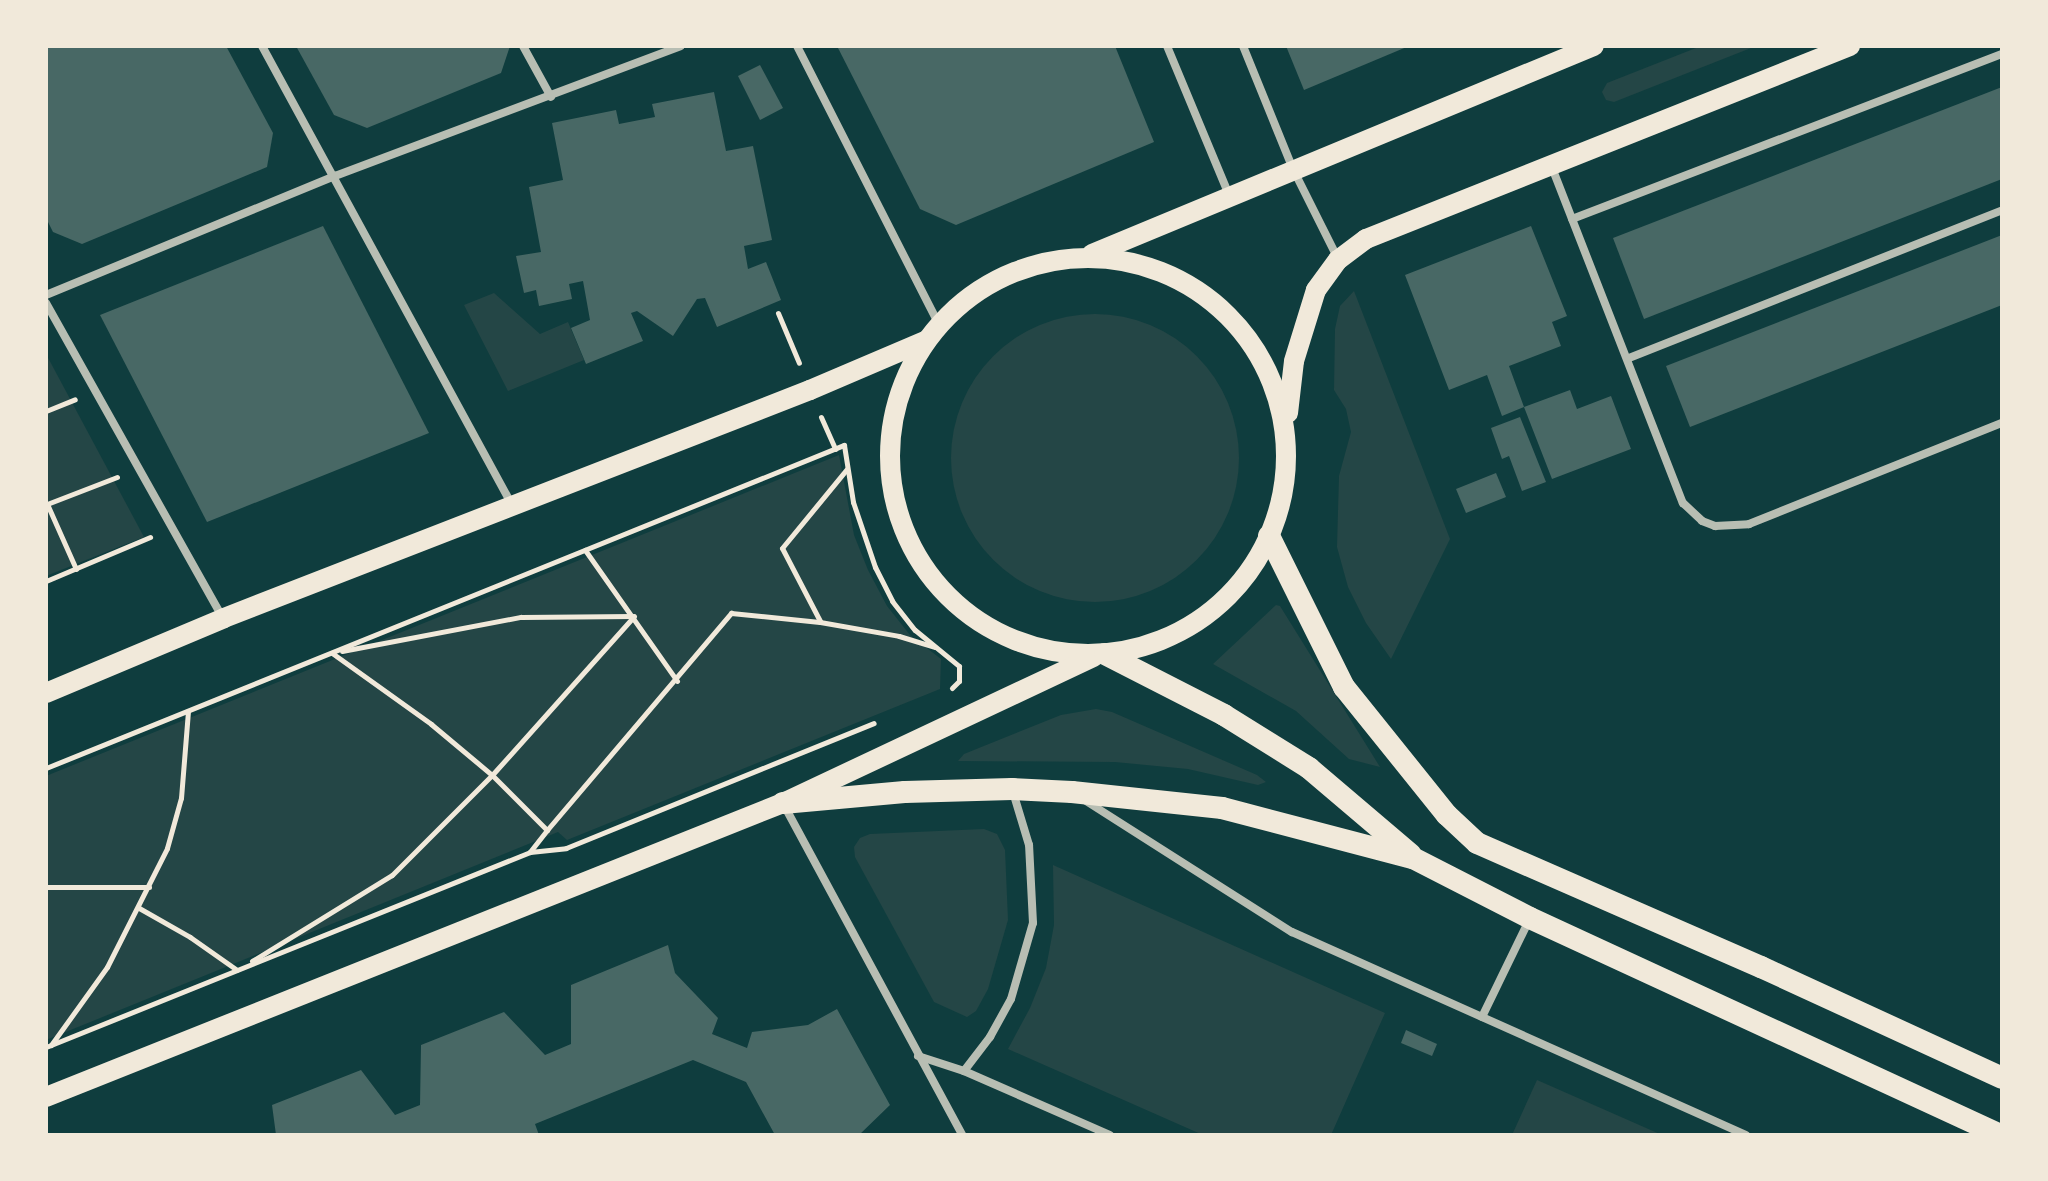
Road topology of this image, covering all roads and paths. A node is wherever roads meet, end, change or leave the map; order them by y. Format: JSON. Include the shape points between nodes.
{"nodes":[{"id":1,"x":262,"y":46,"type":"edge"},
{"id":2,"x":523,"y":46,"type":"edge"},
{"id":3,"x":680,"y":46,"type":"edge"},
{"id":4,"x":797,"y":46,"type":"edge"},
{"id":5,"x":1167,"y":46,"type":"edge"},
{"id":6,"x":1243,"y":46,"type":"edge"},
{"id":7,"x":1850,"y":46,"type":"edge"},
{"id":8,"x":1587,"y":47,"type":"edge"},
{"id":9,"x":2002,"y":54,"type":"edge"},
{"id":10,"x":551,"y":97,"type":"junction"},
{"id":11,"x":1550,"y":164,"type":"junction"},
{"id":12,"x":1293,"y":169,"type":"junction"},
{"id":13,"x":335,"y":176,"type":"junction"},
{"id":14,"x":1229,"y":195,"type":"junction"},
{"id":15,"x":2002,"y":210,"type":"edge"},
{"id":16,"x":1572,"y":219,"type":"junction"},
{"id":17,"x":1086,"y":257,"type":"junction"},
{"id":18,"x":1338,"y":260,"type":"junction"},
{"id":19,"x":46,"y":295,"type":"edge"},
{"id":20,"x":46,"y":303,"type":"edge"},
{"id":21,"x":933,"y":332,"type":"junction"},
{"id":22,"x":1629,"y":358,"type":"junction"},
{"id":23,"x":68,"y":385,"type":"dead end"},
{"id":24,"x":76,"y":399,"type":"junction"},
{"id":25,"x":46,"y":411,"type":"edge"},
{"id":26,"x":83,"y":412,"type":"dead end"},
{"id":27,"x":2002,"y":423,"type":"edge"},
{"id":28,"x":1287,"y":458,"type":"junction"},
{"id":29,"x":111,"y":464,"type":"dead end"},
{"id":30,"x":847,"y":469,"type":"junction"},
{"id":31,"x":117,"y":477,"type":"junction"},
{"id":32,"x":124,"y":489,"type":"dead end"},
{"id":33,"x":512,"y":506,"type":"junction"},
{"id":34,"x":144,"y":527,"type":"dead end"},
{"id":35,"x":1269,"y":536,"type":"junction"},
{"id":36,"x":585,"y":550,"type":"junction"},
{"id":37,"x":76,"y":569,"type":"junction"},
{"id":38,"x":46,"y":581,"type":"edge"},
{"id":39,"x":634,"y":616,"type":"junction"},
{"id":40,"x":224,"y":618,"type":"junction"},
{"id":41,"x":820,"y":622,"type":"junction"},
{"id":42,"x":937,"y":648,"type":"junction"},
{"id":43,"x":331,"y":653,"type":"junction"},
{"id":44,"x":1102,"y":654,"type":"junction"},
{"id":45,"x":677,"y":681,"type":"junction"},
{"id":46,"x":46,"y":693,"type":"edge"},
{"id":47,"x":946,"y":694,"type":"dead end"},
{"id":48,"x":188,"y":711,"type":"junction"},
{"id":49,"x":888,"y":718,"type":"dead end"},
{"id":50,"x":46,"y":768,"type":"edge"},
{"id":51,"x":492,"y":775,"type":"junction"},
{"id":52,"x":1012,"y":789,"type":"junction"},
{"id":53,"x":1072,"y":792,"type":"junction"},
{"id":54,"x":783,"y":803,"type":"junction"},
{"id":55,"x":547,"y":830,"type":"junction"},
{"id":56,"x":530,"y":852,"type":"junction"},
{"id":57,"x":1413,"y":858,"type":"junction"},
{"id":58,"x":46,"y":887,"type":"edge"},
{"id":59,"x":150,"y":887,"type":"junction"},
{"id":60,"x":139,"y":908,"type":"junction"},
{"id":61,"x":1530,"y":918,"type":"junction"},
{"id":62,"x":237,"y":970,"type":"junction"},
{"id":63,"x":1482,"y":1017,"type":"junction"},
{"id":64,"x":48,"y":1046,"type":"edge"},
{"id":65,"x":918,"y":1056,"type":"junction"},
{"id":66,"x":964,"y":1071,"type":"junction"},
{"id":67,"x":2002,"y":1078,"type":"edge"},
{"id":68,"x":46,"y":1097,"type":"edge"},
{"id":69,"x":962,"y":1135,"type":"edge"},
{"id":70,"x":1110,"y":1135,"type":"edge"},
{"id":71,"x":1746,"y":1135,"type":"edge"},
{"id":72,"x":2000,"y":1135,"type":"edge"}],
"edges":[{"from":1,"to":13,"type":"street"},
{"from":2,"to":10,"type":"street"},
{"from":3,"to":10,"type":"street"},
{"from":4,"to":21,"type":"street"},
{"from":5,"to":14,"type":"street"},
{"from":6,"to":12,"type":"street"},
{"from":7,"to":11,"type":"main road"},
{"from":8,"to":12,"type":"main road"},
{"from":9,"to":16,"type":"street"},
{"from":10,"to":13,"type":"street"},
{"from":11,"to":16,"type":"street"},
{"from":11,"to":18,"type":"main road","via":[[1378,234]]},
{"from":12,"to":14,"type":"main road"},
{"from":12,"to":18,"type":"street"},
{"from":13,"to":19,"type":"street"},
{"from":13,"to":33,"type":"street"},
{"from":14,"to":17,"type":"main road"},
{"from":15,"to":22,"type":"street"},
{"from":16,"to":22,"type":"street"},
{"from":17,"to":21,"type":"main road","via":[[1051,260],[1006,275],[965,300]]},
{"from":17,"to":28,"type":"main road","via":[[1163,271],[1229,315],[1272,380]]},
{"from":18,"to":28,"type":"main road","via":[[1316,290],[1294,361]]},
{"from":20,"to":40,"type":"street"},
{"from":21,"to":33,"type":"main road","via":[[810,390]]},
{"from":21,"to":44,"type":"main road","via":[[900,395],[891,440],[896,502],[919,558],[958,606],[996,632],[1053,652]]},
{"from":22,"to":27,"type":"street","via":[[1683,503],[1715,526],[1749,524]]},
{"from":23,"to":24,"type":"path"},
{"from":24,"to":25,"type":"path"},
{"from":24,"to":26,"type":"path"},
{"from":28,"to":35,"type":"main road"},
{"from":29,"to":31,"type":"path"},
{"from":30,"to":36,"type":"path","via":[[844,445]]},
{"from":30,"to":41,"type":"path","via":[[782,548]]},
{"from":30,"to":42,"type":"path","via":[[861,533],[892,601]]},
{"from":31,"to":32,"type":"path"},
{"from":31,"to":37,"type":"path","via":[[47,504]]},
{"from":33,"to":40,"type":"main road"},
{"from":34,"to":37,"type":"path","via":[[151,539]]},
{"from":35,"to":44,"type":"main road","via":[[1238,586],[1203,618],[1151,645]]},
{"from":35,"to":67,"type":"highway","via":[[1344,687],[1447,815],[1477,843]]},
{"from":36,"to":39,"type":"path"},
{"from":36,"to":43,"type":"path"},
{"from":37,"to":38,"type":"path"},
{"from":39,"to":43,"type":"path","via":[[521,617]]},
{"from":39,"to":45,"type":"path"},
{"from":39,"to":51,"type":"path"},
{"from":40,"to":46,"type":"main road"},
{"from":41,"to":42,"type":"path"},
{"from":41,"to":45,"type":"path","via":[[731,613]]},
{"from":42,"to":47,"type":"path","via":[[959,666],[959,681]]},
{"from":43,"to":48,"type":"path"},
{"from":43,"to":51,"type":"path"},
{"from":44,"to":54,"type":"main road"},
{"from":44,"to":57,"type":"highway","via":[[1224,715],[1309,768]]},
{"from":45,"to":55,"type":"path"},
{"from":48,"to":50,"type":"path"},
{"from":48,"to":59,"type":"path","via":[[181,798]]},
{"from":49,"to":56,"type":"path","via":[[566,848]]},
{"from":51,"to":55,"type":"path"},
{"from":51,"to":62,"type":"path","via":[[392,875]]},
{"from":52,"to":53,"type":"highway"},
{"from":52,"to":54,"type":"highway"},
{"from":52,"to":66,"type":"street","via":[[1029,845],[1033,923],[1011,999]]},
{"from":53,"to":57,"type":"highway","via":[[1222,808]]},
{"from":53,"to":63,"type":"street","via":[[1292,932]]},
{"from":54,"to":65,"type":"street"},
{"from":54,"to":68,"type":"main road"},
{"from":55,"to":56,"type":"path"},
{"from":56,"to":62,"type":"path"},
{"from":57,"to":61,"type":"highway"},
{"from":58,"to":59,"type":"path"},
{"from":59,"to":60,"type":"path"},
{"from":60,"to":62,"type":"path"},
{"from":60,"to":64,"type":"path","via":[[107,967]]},
{"from":61,"to":63,"type":"street"},
{"from":61,"to":72,"type":"highway"},
{"from":62,"to":64,"type":"path"},
{"from":63,"to":71,"type":"street"},
{"from":65,"to":66,"type":"street"},
{"from":65,"to":69,"type":"street"},
{"from":66,"to":70,"type":"street"}]}
